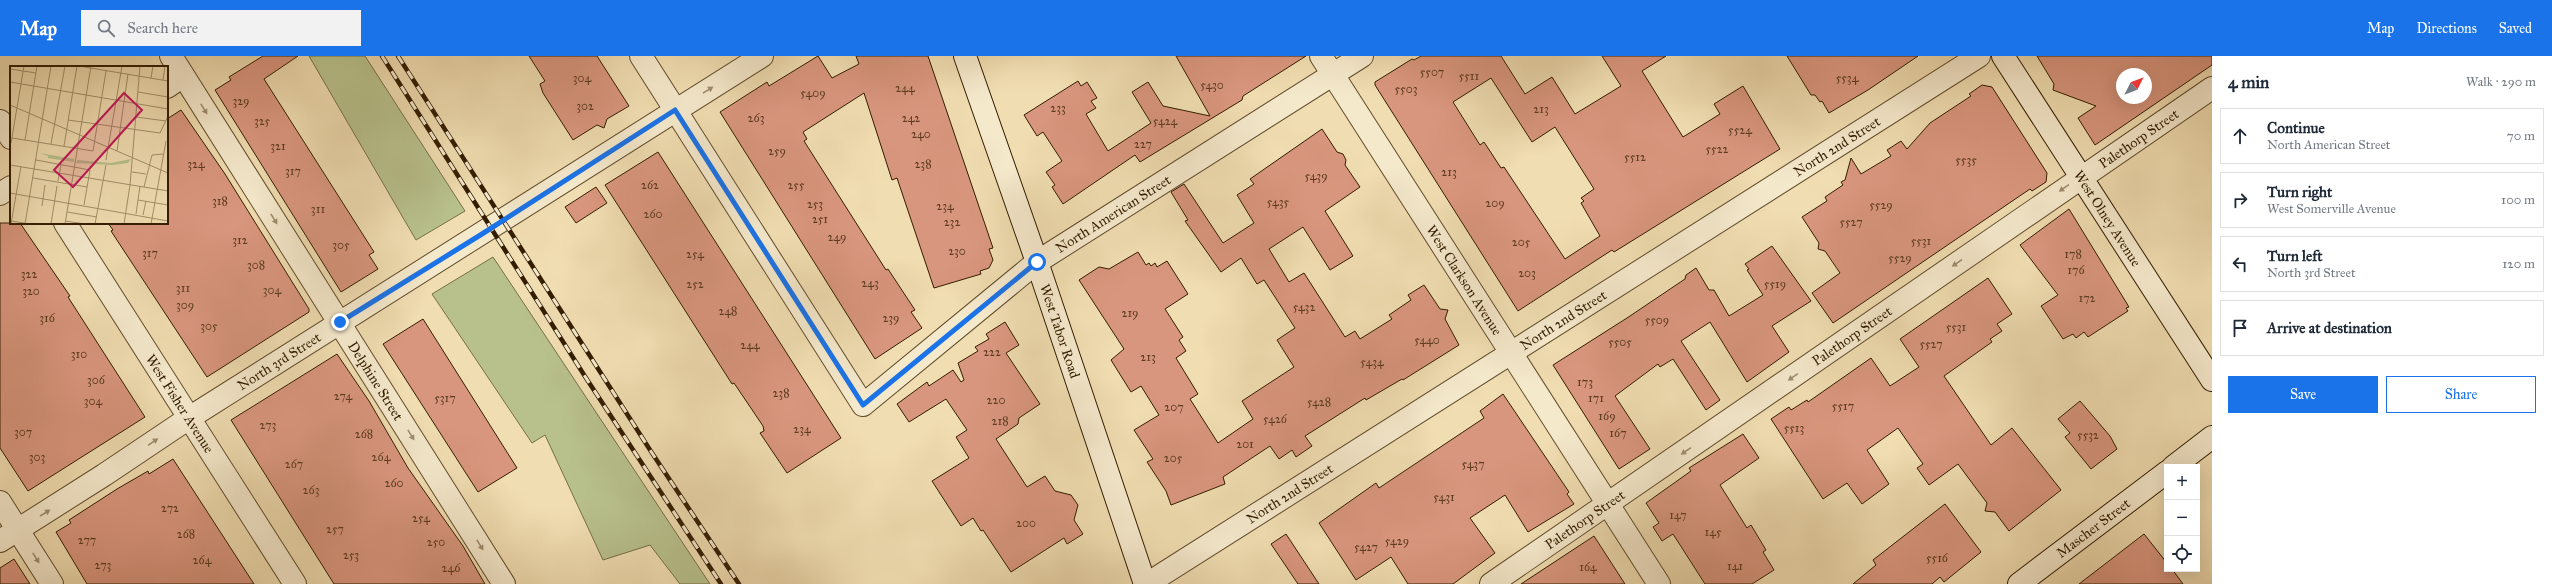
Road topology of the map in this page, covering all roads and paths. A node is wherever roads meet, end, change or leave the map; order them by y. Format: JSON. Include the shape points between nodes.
{"nodes":[{"id":1,"x":170,"y":56,"type":"edge"},
{"id":2,"x":641,"y":56,"type":"edge"},
{"id":3,"x":762,"y":56,"type":"edge"},
{"id":4,"x":965,"y":56,"type":"edge"},
{"id":5,"x":1321,"y":56,"type":"edge"},
{"id":6,"x":1362,"y":56,"type":"edge"},
{"id":7,"x":1979,"y":56,"type":"edge"},
{"id":8,"x":2003,"y":56,"type":"edge"},
{"id":9,"x":1333,"y":74,"type":"junction"},
{"id":10,"x":175,"y":82,"type":"edge"},
{"id":11,"x":2212,"y":88,"type":"edge"},
{"id":12,"x":675,"y":110,"type":"junction"},
{"id":13,"x":0,"y":121,"type":"edge"},
{"id":14,"x":10,"y":136,"type":"edge"},
{"id":15,"x":2081,"y":176,"type":"junction"},
{"id":16,"x":10,"y":188,"type":"edge"},
{"id":17,"x":0,"y":194,"type":"edge"},
{"id":18,"x":66,"y":224,"type":"edge"},
{"id":19,"x":1037,"y":262,"type":"junction"},
{"id":20,"x":340,"y":322,"type":"junction"},
{"id":21,"x":1511,"y":354,"type":"junction"},
{"id":22,"x":2212,"y":380,"type":"edge"},
{"id":23,"x":189,"y":418,"type":"junction"},
{"id":24,"x":2212,"y":438,"type":"edge"},
{"id":25,"x":2177,"y":464,"type":"edge"},
{"id":26,"x":2164,"y":474,"type":"edge"},
{"id":27,"x":0,"y":502,"type":"edge"},
{"id":28,"x":1609,"y":505,"type":"junction"},
{"id":29,"x":18,"y":530,"type":"junction"},
{"id":30,"x":0,"y":542,"type":"edge"},
{"id":31,"x":52,"y":584,"type":"edge"},
{"id":32,"x":295,"y":584,"type":"edge"},
{"id":33,"x":504,"y":584,"type":"edge"},
{"id":34,"x":1146,"y":584,"type":"edge"},
{"id":35,"x":1491,"y":584,"type":"edge"},
{"id":36,"x":1659,"y":584,"type":"edge"},
{"id":37,"x":2019,"y":584,"type":"edge"}],
"edges":[{"from":1,"to":10,"type":"street","name":"Delphine Street"},
{"from":2,"to":12,"type":"street"},
{"from":12,"to":3,"type":"street","name":"North 3rd Street","one_way":true},
{"from":4,"to":19,"type":"street","name":"West Tabor Road"},
{"from":5,"to":9,"type":"street","name":"West Clarkson Avenue"},
{"from":6,"to":9,"type":"street","name":"North American Street"},
{"from":7,"to":21,"type":"street","name":"North 2nd Street"},
{"from":8,"to":15,"type":"street","name":"West Olney Avenue"},
{"from":9,"to":19,"type":"street","name":"North American Street"},
{"from":9,"to":21,"type":"street","name":"West Clarkson Avenue"},
{"from":10,"to":20,"type":"street","name":"Delphine Street","one_way":true},
{"from":11,"to":15,"type":"street","name":"Palethorp Street"},
{"from":12,"to":19,"type":"street","name":"North American Street","via":[[863,405]]},
{"from":12,"to":20,"type":"street","name":"North 3rd Street"},
{"from":13,"to":14,"type":"street"},
{"from":15,"to":22,"type":"street","name":"West Olney Avenue"},
{"from":15,"to":28,"type":"street","name":"Palethorp Street","one_way":true},
{"from":16,"to":17,"type":"street"},
{"from":18,"to":23,"type":"street","name":"West Fisher Avenue"},
{"from":19,"to":34,"type":"street","name":"West Tabor Road"},
{"from":20,"to":23,"type":"street","name":"North 3rd Street"},
{"from":20,"to":33,"type":"street","name":"Delphine Street","one_way":true},
{"from":21,"to":28,"type":"street","name":"West Clarkson Avenue"},
{"from":21,"to":34,"type":"street","name":"North 2nd Street"},
{"from":29,"to":23,"type":"street","name":"North 3rd Street","one_way":true},
{"from":23,"to":32,"type":"street","name":"West Fisher Avenue"},
{"from":24,"to":25,"type":"street"},
{"from":26,"to":37,"type":"street","name":"Mascher Street"},
{"from":27,"to":29,"type":"street"},
{"from":28,"to":35,"type":"street","name":"Palethorp Street"},
{"from":28,"to":36,"type":"street","name":"West Clarkson Avenue"},
{"from":29,"to":30,"type":"street","name":"North 3rd Street"},
{"from":29,"to":31,"type":"street","one_way":true}]}
